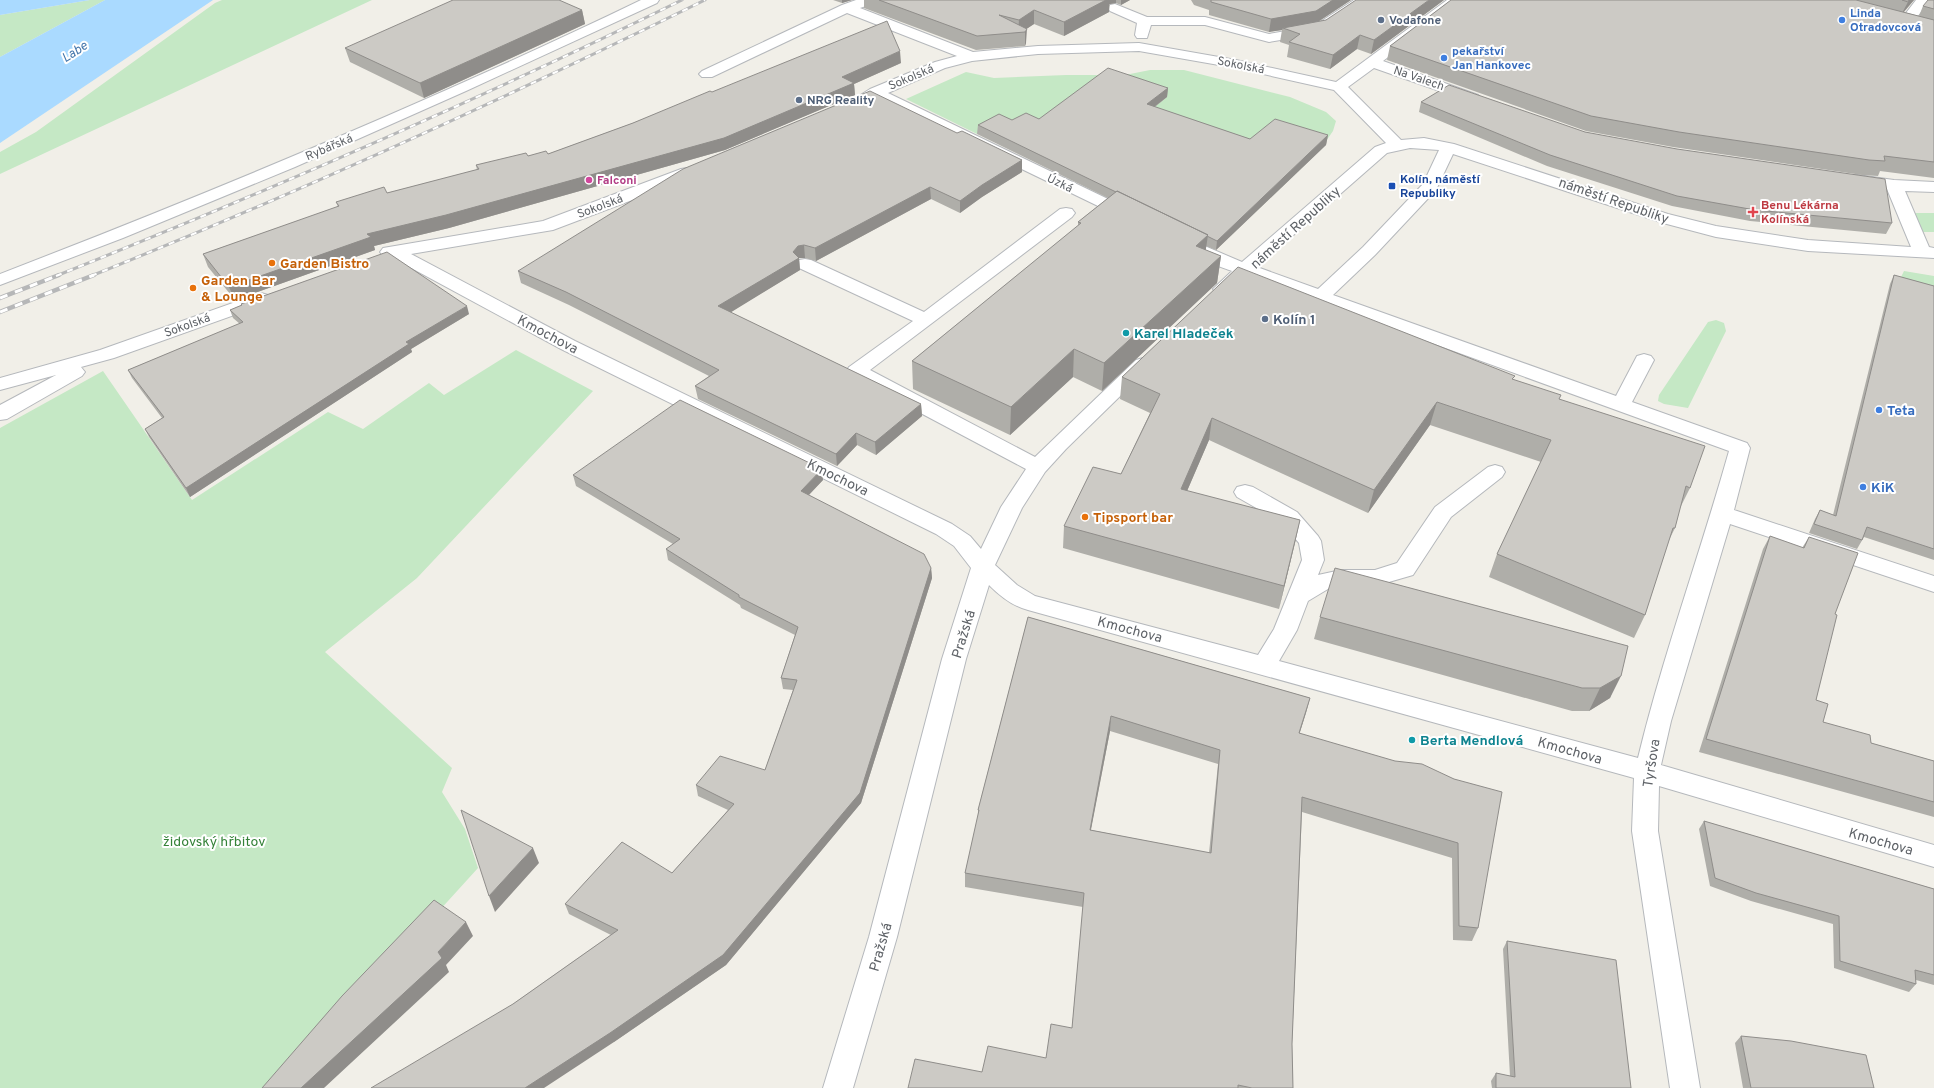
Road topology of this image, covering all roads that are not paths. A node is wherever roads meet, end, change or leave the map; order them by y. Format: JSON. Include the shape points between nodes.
{"nodes":[{"id":1,"x":652,"y":0,"type":"edge"},
{"id":2,"x":870,"y":0,"type":"edge"},
{"id":3,"x":1364,"y":0,"type":"edge"},
{"id":4,"x":1456,"y":0,"type":"edge"},
{"id":5,"x":1923,"y":0,"type":"edge"},
{"id":6,"x":847,"y":8,"type":"junction"},
{"id":7,"x":1115,"y":8,"type":"dead end"},
{"id":8,"x":1891,"y":18,"type":"edge"},
{"id":9,"x":1145,"y":21,"type":"junction"},
{"id":10,"x":1906,"y":22,"type":"junction"},
{"id":11,"x":1920,"y":26,"type":"edge"},
{"id":12,"x":1139,"y":47,"type":"junction"},
{"id":13,"x":972,"y":57,"type":"junction"},
{"id":14,"x":1372,"y":62,"type":"junction"},
{"id":15,"x":707,"y":74,"type":"dead end"},
{"id":16,"x":1339,"y":87,"type":"junction"},
{"id":17,"x":875,"y":92,"type":"junction"},
{"id":18,"x":854,"y":102,"type":"edge"},
{"id":19,"x":1487,"y":103,"type":"edge"},
{"id":20,"x":1396,"y":144,"type":"junction"},
{"id":21,"x":1448,"y":147,"type":"junction"},
{"id":22,"x":705,"y":166,"type":"edge"},
{"id":23,"x":1838,"y":178,"type":"edge"},
{"id":24,"x":1894,"y":185,"type":"junction"},
{"id":25,"x":1934,"y":187,"type":"edge"},
{"id":26,"x":1066,"y":213,"type":"dead end"},
{"id":27,"x":1145,"y":224,"type":"edge"},
{"id":28,"x":1180,"y":241,"type":"edge"},
{"id":29,"x":393,"y":251,"type":"junction"},
{"id":30,"x":1928,"y":252,"type":"edge"},
{"id":31,"x":370,"y":259,"type":"edge"},
{"id":32,"x":805,"y":264,"type":"edge"},
{"id":33,"x":1246,"y":269,"type":"junction"},
{"id":34,"x":0,"y":280,"type":"edge"},
{"id":35,"x":280,"y":292,"type":"edge"},
{"id":36,"x":1321,"y":296,"type":"junction"},
{"id":37,"x":1209,"y":301,"type":"edge"},
{"id":38,"x":926,"y":320,"type":"junction"},
{"id":39,"x":1157,"y":351,"type":"edge"},
{"id":40,"x":107,"y":354,"type":"junction"},
{"id":41,"x":1644,"y":360,"type":"dead end"},
{"id":42,"x":0,"y":384,"type":"edge"},
{"id":43,"x":1621,"y":404,"type":"junction"},
{"id":44,"x":0,"y":414,"type":"edge"},
{"id":45,"x":1740,"y":448,"type":"joint"},
{"id":46,"x":1038,"y":467,"type":"junction"},
{"id":47,"x":1495,"y":472,"type":"dead end"},
{"id":48,"x":1244,"y":492,"type":"dead end"},
{"id":49,"x":1722,"y":514,"type":"junction"},
{"id":50,"x":983,"y":567,"type":"junction"},
{"id":51,"x":1934,"y":584,"type":"edge"},
{"id":52,"x":1298,"y":596,"type":"junction"},
{"id":53,"x":1264,"y":666,"type":"junction"},
{"id":54,"x":1647,"y":772,"type":"junction"},
{"id":55,"x":1934,"y":856,"type":"edge"},
{"id":56,"x":838,"y":1088,"type":"edge"},
{"id":57,"x":1685,"y":1088,"type":"edge"}],
"edges":[{"from":1,"to":34,"type":"street","name":"Rybářská","via":[[396,118],[223,193]]},
{"from":2,"to":6,"type":"street"},
{"from":3,"to":9,"type":"street","via":[[1318,30],[1269,38],[1205,21]]},
{"from":4,"to":14,"type":"street"},
{"from":5,"to":10,"type":"street"},
{"from":6,"to":13,"type":"street"},
{"from":6,"to":15,"type":"street"},
{"from":7,"to":9,"type":"street"},
{"from":8,"to":10,"type":"street"},
{"from":9,"to":12,"type":"street"},
{"from":10,"to":11,"type":"street"},
{"from":12,"to":13,"type":"street","name":"Sokolská","via":[[1038,50]]},
{"from":12,"to":16,"type":"street","name":"Sokolská","via":[[1236,64]]},
{"from":13,"to":17,"type":"street","name":"Sokolská","via":[[940,65]]},
{"from":14,"to":16,"type":"street"},
{"from":14,"to":19,"type":"street","name":"Na Valech"},
{"from":16,"to":20,"type":"street"},
{"from":17,"to":18,"type":"street","name":"Sokolská"},
{"from":17,"to":27,"type":"street","name":"Úzká"},
{"from":20,"to":21,"type":"street","name":"náměstí Republiky","via":[[1424,142]]},
{"from":20,"to":33,"type":"street","name":"náměstí Republiky","via":[[1376,154]]},
{"from":21,"to":30,"type":"street","name":"náměstí Republiky","via":[[1684,224],[1769,242]]},
{"from":21,"to":36,"type":"street","via":[[1430,186],[1369,252]]},
{"from":22,"to":29,"type":"street","name":"Sokolská","via":[[547,226]]},
{"from":23,"to":24,"type":"street"},
{"from":24,"to":25,"type":"street"},
{"from":24,"to":30,"type":"street"},
{"from":26,"to":38,"type":"street"},
{"from":28,"to":33,"type":"street","via":[[1214,258]]},
{"from":29,"to":31,"type":"street","name":"Sokolská"},
{"from":29,"to":50,"type":"street","name":"Kmochova","via":[[568,345],[944,528],[962,541]]},
{"from":32,"to":38,"type":"street"},
{"from":33,"to":36,"type":"street","name":"náměstí Republiky"},
{"from":33,"to":37,"type":"street"},
{"from":35,"to":40,"type":"street","name":"Sokolská"},
{"from":36,"to":43,"type":"street","name":"náměstí Republiky"},
{"from":38,"to":46,"type":"street","via":[[856,371]]},
{"from":39,"to":46,"type":"street","name":"Pražská"},
{"from":40,"to":42,"type":"street","name":"Sokolská"},
{"from":40,"to":44,"type":"street"},
{"from":41,"to":43,"type":"street"},
{"from":43,"to":45,"type":"street","name":"náměstí Republiky"},
{"from":45,"to":49,"type":"street","name":"Tyršova"},
{"from":46,"to":50,"type":"street","name":"Pražská","via":[[1012,507]]},
{"from":47,"to":52,"type":"street","via":[[1443,512],[1405,569],[1375,578],[1341,578],[1322,582]]},
{"from":48,"to":52,"type":"street","via":[[1289,517],[1310,541],[1313,560]]},
{"from":49,"to":51,"type":"street"},
{"from":49,"to":54,"type":"street","name":"Tyršova","via":[[1659,721]]},
{"from":50,"to":53,"type":"street","name":"Kmochova","via":[[1009,591],[1028,602]]},
{"from":50,"to":56,"type":"street","name":"Pražská","via":[[954,659],[883,937]]},
{"from":52,"to":53,"type":"street","via":[[1285,630]]},
{"from":53,"to":54,"type":"street","name":"Kmochova"},
{"from":54,"to":55,"type":"street","name":"Kmochova"},
{"from":54,"to":57,"type":"street","name":"Tyršova","via":[[1645,831]]}]}
